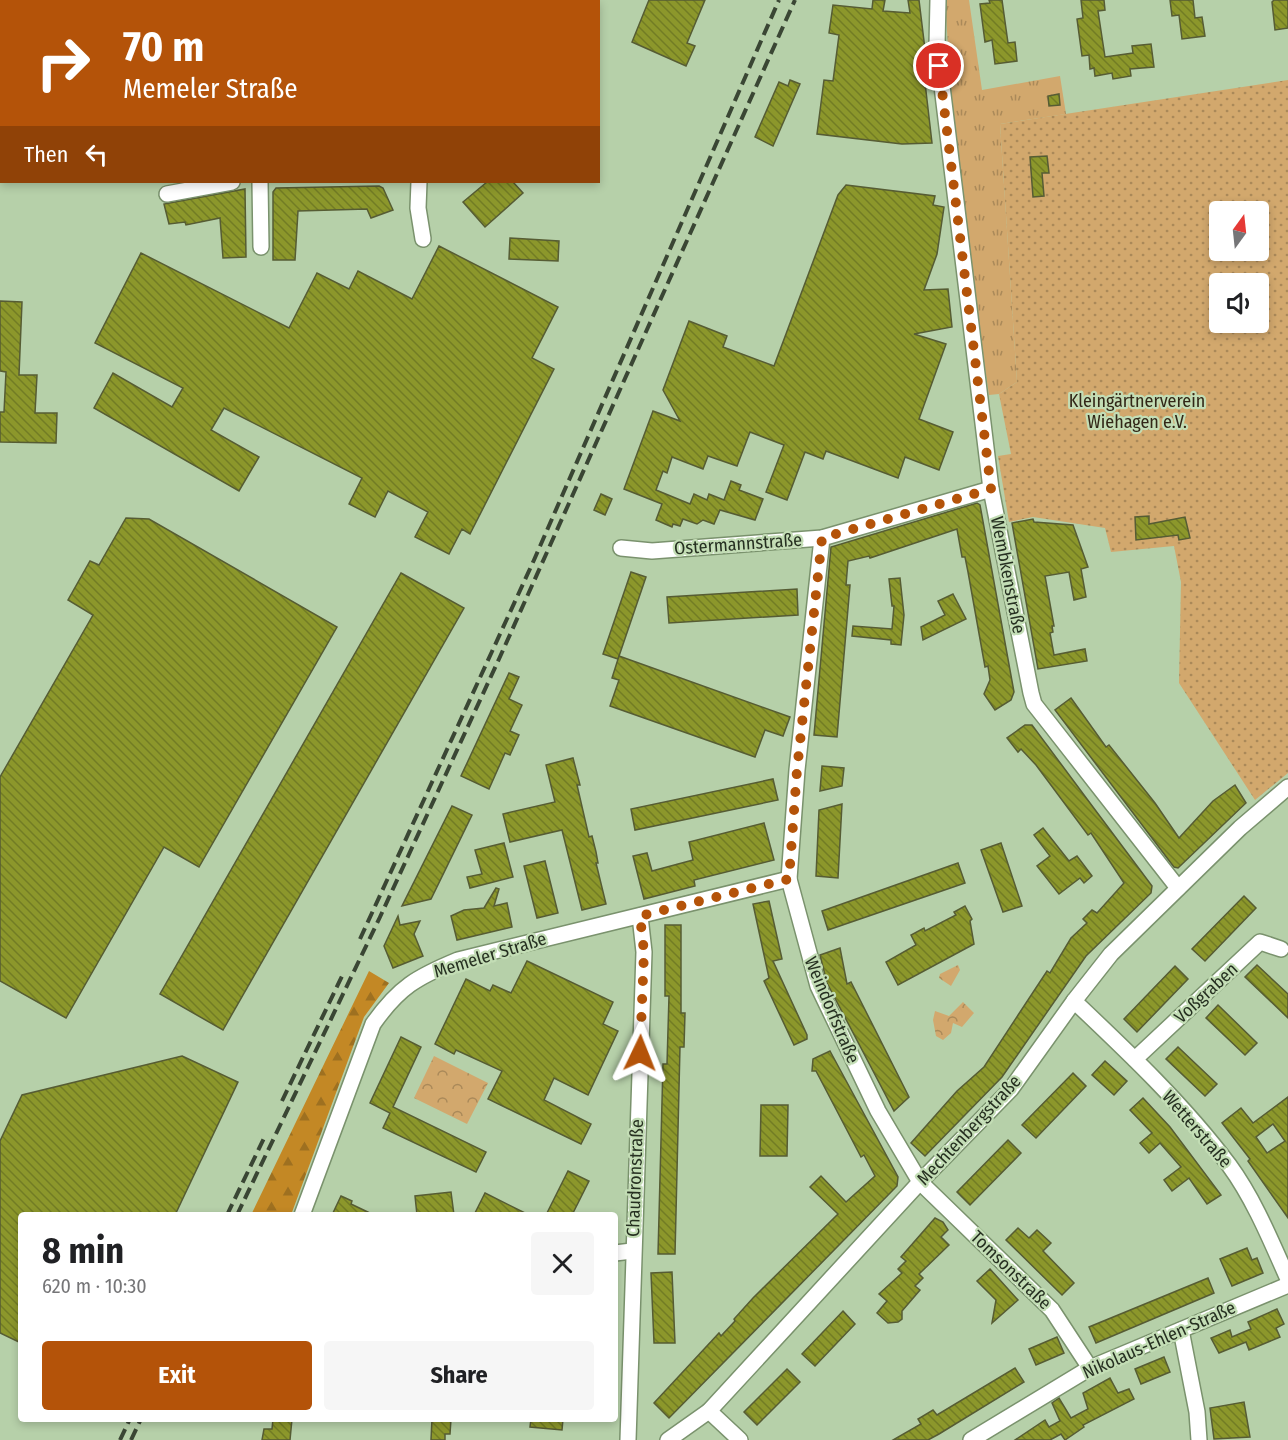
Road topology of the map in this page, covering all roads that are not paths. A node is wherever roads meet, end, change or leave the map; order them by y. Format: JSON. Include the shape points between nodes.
{"nodes":[{"id":1,"x":938,"y":0,"type":"edge"},
{"id":2,"x":227,"y":183,"type":"edge"},
{"id":3,"x":260,"y":183,"type":"edge"},
{"id":4,"x":419,"y":183,"type":"edge"},
{"id":5,"x":167,"y":194,"type":"dead end"},
{"id":6,"x":423,"y":240,"type":"dead end"},
{"id":7,"x":261,"y":248,"type":"dead end"},
{"id":8,"x":991,"y":489,"type":"junction"},
{"id":9,"x":822,"y":538,"type":"junction"},
{"id":10,"x":621,"y":548,"type":"dead end"},
{"id":11,"x":1288,"y":787,"type":"edge"},
{"id":12,"x":789,"y":879,"type":"junction"},
{"id":13,"x":1178,"y":888,"type":"junction"},
{"id":14,"x":640,"y":916,"type":"junction"},
{"id":15,"x":1281,"y":950,"type":"dead end"},
{"id":16,"x":1074,"y":1000,"type":"junction"},
{"id":17,"x":1135,"y":1059,"type":"junction"},
{"id":18,"x":920,"y":1182,"type":"junction"},
{"id":19,"x":303,"y":1212,"type":"edge"},
{"id":20,"x":632,"y":1251,"type":"junction"},
{"id":21,"x":618,"y":1253,"type":"edge"},
{"id":22,"x":1288,"y":1279,"type":"edge"},
{"id":23,"x":1288,"y":1285,"type":"edge"},
{"id":24,"x":1181,"y":1330,"type":"junction"},
{"id":25,"x":1090,"y":1368,"type":"junction"},
{"id":26,"x":709,"y":1411,"type":"junction"},
{"id":27,"x":628,"y":1440,"type":"edge"},
{"id":28,"x":668,"y":1440,"type":"edge"},
{"id":29,"x":740,"y":1440,"type":"edge"},
{"id":30,"x":971,"y":1440,"type":"edge"},
{"id":31,"x":1199,"y":1440,"type":"edge"}],
"edges":[{"from":1,"to":8,"type":"street","name":"Wembkenstraße","via":[[937,45]]},
{"from":2,"to":5,"type":"street"},
{"from":3,"to":7,"type":"street"},
{"from":4,"to":6,"type":"street"},
{"from":8,"to":9,"type":"street","name":"Ostermannstraße"},
{"from":8,"to":13,"type":"street","name":"Wembkenstraße","via":[[1035,704]]},
{"from":9,"to":10,"type":"street","name":"Ostermannstraße","via":[[652,551]]},
{"from":9,"to":12,"type":"street","name":"Weindorfstraße"},
{"from":11,"to":13,"type":"street","name":"Mechtenbergstraße"},
{"from":12,"to":14,"type":"street","name":"Memeler Straße"},
{"from":12,"to":18,"type":"street","name":"Weindorfstraße","via":[[818,986],[878,1111]]},
{"from":13,"to":16,"type":"street","name":"Mechtenbergstraße","via":[[1111,954]]},
{"from":14,"to":19,"type":"street","name":"Memeler Straße","via":[[458,960],[417,977],[389,1001],[373,1024]]},
{"from":14,"to":20,"type":"street","name":"Chaudronstraße","via":[[644,952]]},
{"from":15,"to":17,"type":"street","name":"Voßgraben","via":[[1260,942]]},
{"from":16,"to":17,"type":"street","name":"Wetterstraße"},
{"from":16,"to":18,"type":"street","name":"Mechtenbergstraße","via":[[1011,1089]]},
{"from":17,"to":22,"type":"street","name":"Wetterstraße","via":[[1230,1166]]},
{"from":18,"to":25,"type":"street","name":"Tomsonstraße","via":[[1052,1310]]},
{"from":18,"to":26,"type":"street","name":"Mechtenbergstraße"},
{"from":20,"to":21,"type":"street"},
{"from":20,"to":27,"type":"street","name":"Chaudronstraße"},
{"from":23,"to":24,"type":"street","name":"Nikolaus-Ehlen-Straße"},
{"from":24,"to":25,"type":"street","name":"Nikolaus-Ehlen-Straße"},
{"from":24,"to":31,"type":"street"},
{"from":25,"to":30,"type":"street","name":"Nikolaus-Ehlen-Straße"},
{"from":26,"to":28,"type":"street","name":"Mechtenbergstraße"},
{"from":26,"to":29,"type":"street"}]}
